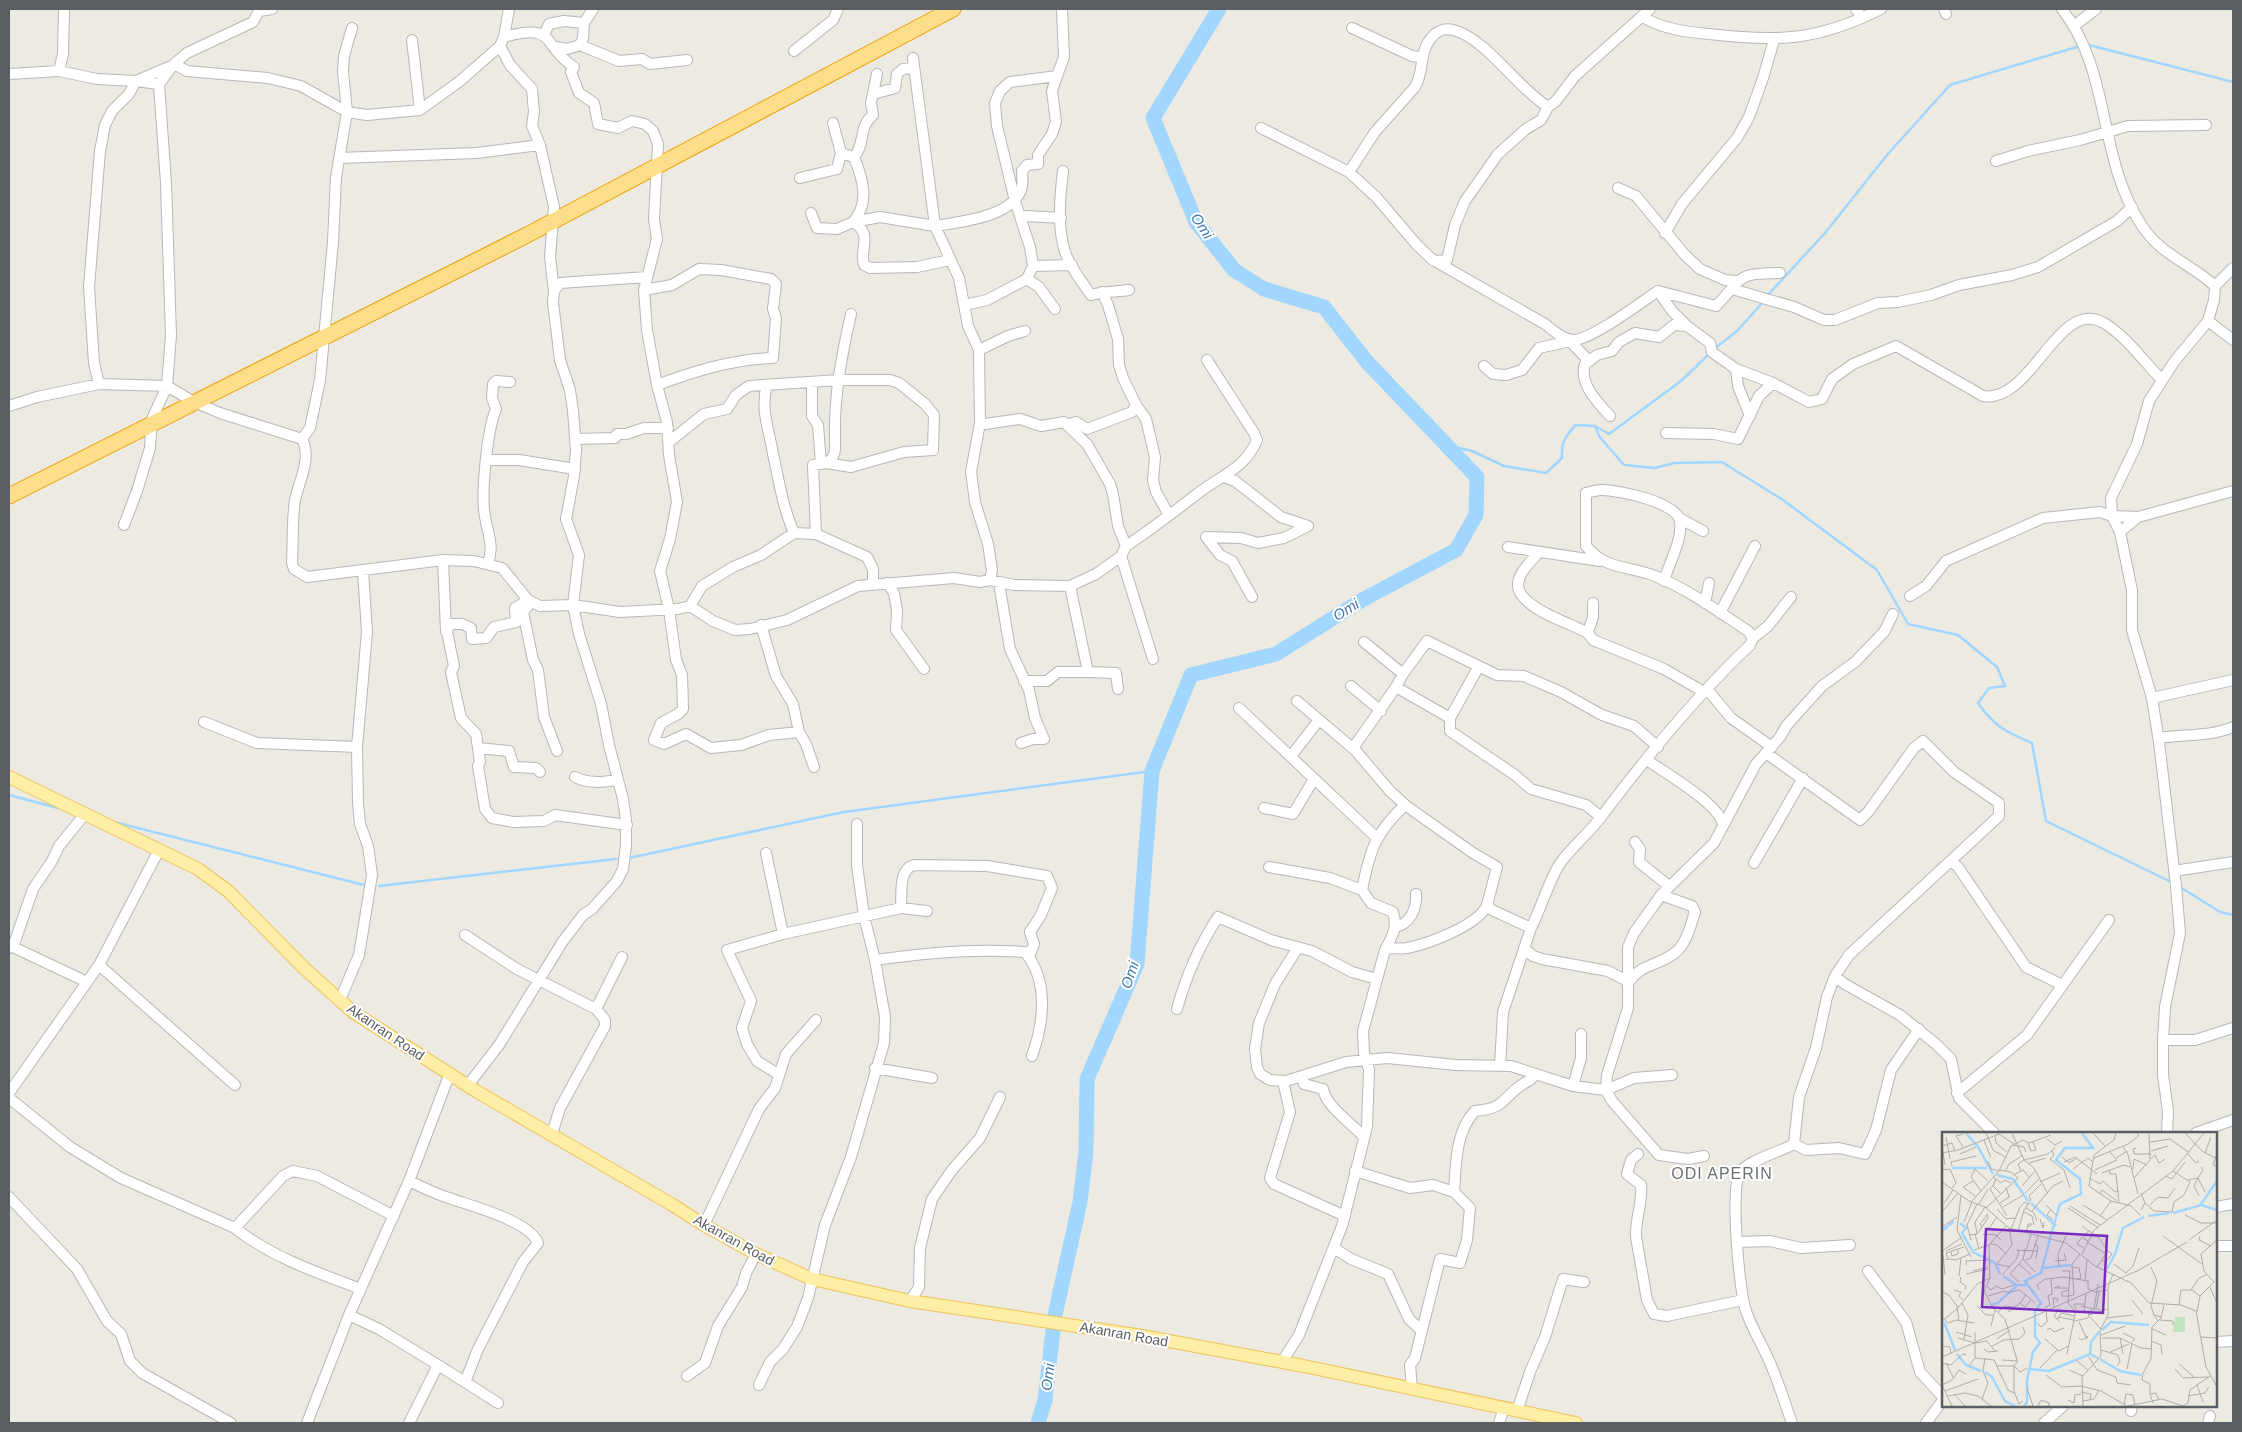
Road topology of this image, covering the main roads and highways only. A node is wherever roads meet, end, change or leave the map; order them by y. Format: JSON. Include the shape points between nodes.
{"nodes":[{"id":1,"x":953,"y":9,"type":"edge"},
{"id":2,"x":9,"y":496,"type":"edge"},
{"id":3,"x":9,"y":777,"type":"edge"},
{"id":4,"x":1576,"y":1423,"type":"edge"}],
"edges":[{"from":1,"to":2,"type":"highway","via":[[527,235]]},
{"from":3,"to":4,"type":"main road","name":"Akanran Road","via":[[198,869],[228,890],[304,968],[354,1012],[468,1085],[704,1225],[812,1280],[910,1301],[1142,1336],[1282,1362]]}]}
